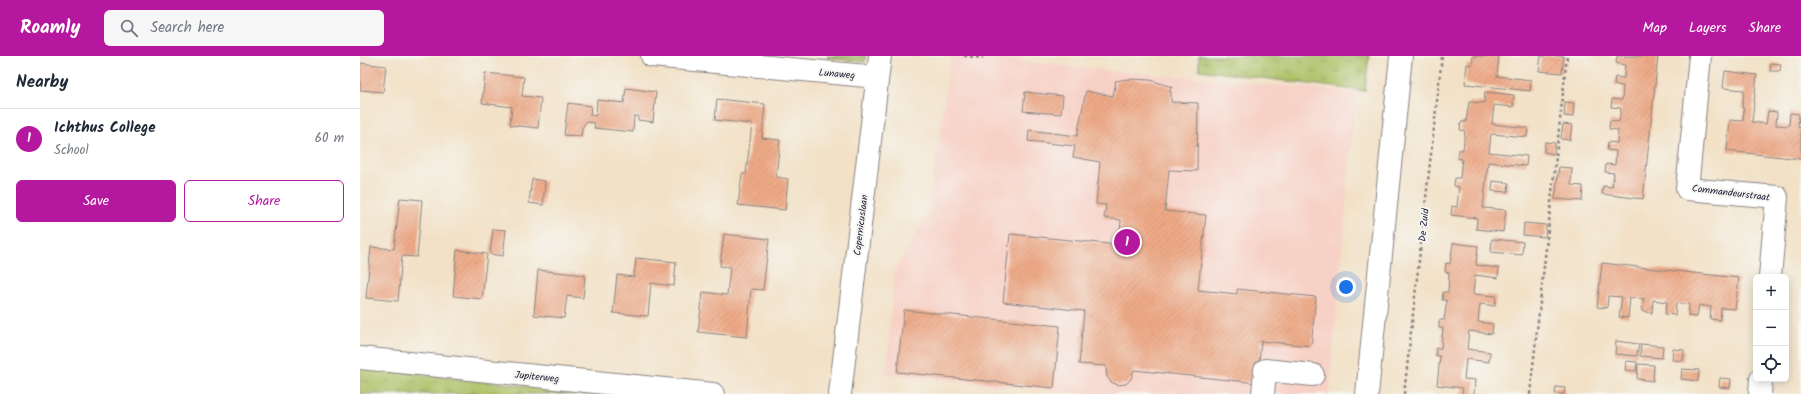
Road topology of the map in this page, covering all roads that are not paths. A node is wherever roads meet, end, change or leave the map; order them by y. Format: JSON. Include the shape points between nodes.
{"nodes":[{"id":1,"x":652,"y":56,"type":"edge"},
{"id":2,"x":1401,"y":56,"type":"edge"},
{"id":3,"x":1700,"y":56,"type":"edge"},
{"id":4,"x":879,"y":67,"type":"edge"},
{"id":5,"x":1770,"y":274,"type":"edge"},
{"id":6,"x":360,"y":358,"type":"edge"},
{"id":7,"x":1313,"y":375,"type":"dead end"},
{"id":8,"x":1761,"y":382,"type":"edge"},
{"id":9,"x":622,"y":389,"type":"edge"},
{"id":10,"x":713,"y":394,"type":"edge"},
{"id":11,"x":840,"y":394,"type":"edge"},
{"id":12,"x":1263,"y":394,"type":"edge"},
{"id":13,"x":1367,"y":394,"type":"edge"},
{"id":14,"x":1760,"y":394,"type":"edge"}],
"edges":[{"from":1,"to":4,"type":"street","name":"Lunaweg"},
{"from":2,"to":13,"type":"street"},
{"from":3,"to":5,"type":"street","name":"Commandeurstraat","via":[[1687,189],[1777,197]]},
{"from":4,"to":11,"type":"street","name":"Copernicuslaan"},
{"from":6,"to":9,"type":"street","name":"Jupiterweg"},
{"from":7,"to":12,"type":"street","via":[[1265,370]]},
{"from":8,"to":14,"type":"street"},
{"from":9,"to":10,"type":"street","name":"Jupiterweg"}]}
